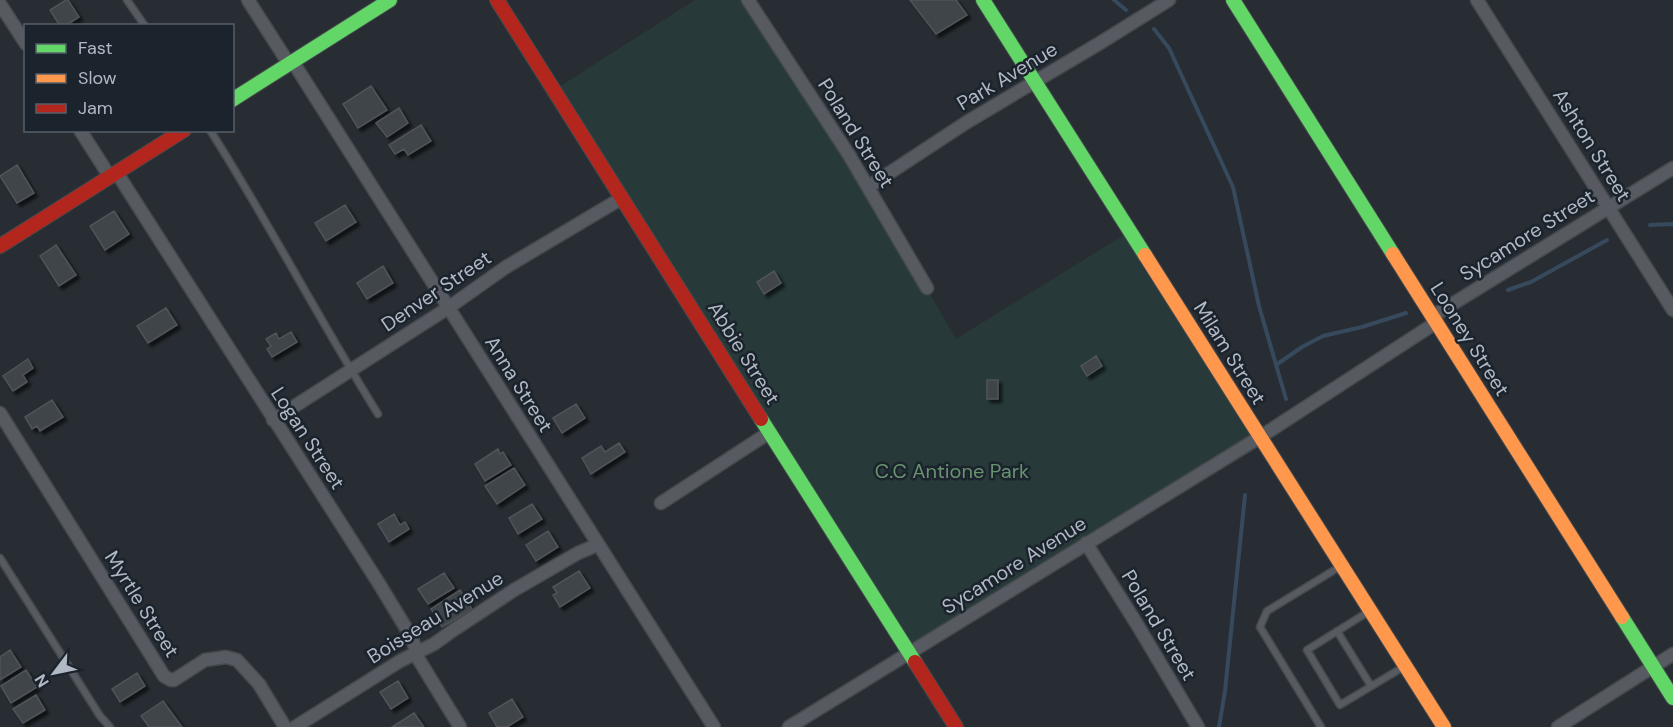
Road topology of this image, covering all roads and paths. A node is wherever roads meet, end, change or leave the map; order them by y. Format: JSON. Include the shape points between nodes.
{"nodes":[{"id":1,"x":127,"y":0,"type":"edge"},
{"id":2,"x":248,"y":0,"type":"edge"},
{"id":3,"x":390,"y":0,"type":"edge"},
{"id":4,"x":497,"y":0,"type":"edge"},
{"id":5,"x":748,"y":0,"type":"edge"},
{"id":6,"x":983,"y":0,"type":"edge"},
{"id":7,"x":1169,"y":0,"type":"edge"},
{"id":8,"x":1233,"y":0,"type":"edge"},
{"id":9,"x":1478,"y":0,"type":"edge"},
{"id":10,"x":0,"y":4,"type":"edge"},
{"id":11,"x":144,"y":24,"type":"edge"},
{"id":12,"x":24,"y":41,"type":"edge"},
{"id":13,"x":291,"y":63,"type":"junction"},
{"id":14,"x":1034,"y":81,"type":"junction"},
{"id":15,"x":234,"y":99,"type":"edge"},
{"id":16,"x":81,"y":132,"type":"edge"},
{"id":17,"x":181,"y":132,"type":"edge"},
{"id":18,"x":211,"y":132,"type":"edge"},
{"id":19,"x":1673,"y":168,"type":"edge"},
{"id":20,"x":113,"y":175,"type":"junction"},
{"id":21,"x":868,"y":187,"type":"junction"},
{"id":22,"x":622,"y":198,"type":"junction"},
{"id":23,"x":1608,"y":208,"type":"junction"},
{"id":24,"x":0,"y":246,"type":"edge"},
{"id":25,"x":927,"y":288,"type":"dead end"},
{"id":26,"x":448,"y":308,"type":"junction"},
{"id":27,"x":1673,"y":310,"type":"edge"},
{"id":28,"x":1435,"y":319,"type":"junction"},
{"id":29,"x":351,"y":370,"type":"junction"},
{"id":30,"x":0,"y":413,"type":"edge"},
{"id":31,"x":378,"y":414,"type":"dead end"},
{"id":32,"x":273,"y":420,"type":"junction"},
{"id":33,"x":770,"y":432,"type":"junction"},
{"id":34,"x":1260,"y":437,"type":"junction"},
{"id":35,"x":661,"y":503,"type":"dead end"},
{"id":36,"x":1086,"y":543,"type":"junction"},
{"id":37,"x":597,"y":545,"type":"junction"},
{"id":38,"x":0,"y":558,"type":"edge"},
{"id":39,"x":1342,"y":565,"type":"junction"},
{"id":40,"x":1370,"y":611,"type":"junction"},
{"id":41,"x":1337,"y":631,"type":"junction"},
{"id":42,"x":417,"y":653,"type":"junction"},
{"id":43,"x":909,"y":653,"type":"junction"},
{"id":44,"x":1673,"y":654,"type":"edge"},
{"id":45,"x":1405,"y":665,"type":"junction"},
{"id":46,"x":1653,"y":667,"type":"junction"},
{"id":47,"x":1371,"y":686,"type":"junction"},
{"id":48,"x":1673,"y":698,"type":"edge"},
{"id":49,"x":110,"y":727,"type":"edge"},
{"id":50,"x":285,"y":727,"type":"edge"},
{"id":51,"x":295,"y":727,"type":"edge"},
{"id":52,"x":460,"y":727,"type":"edge"},
{"id":53,"x":714,"y":727,"type":"edge"},
{"id":54,"x":789,"y":727,"type":"edge"},
{"id":55,"x":956,"y":727,"type":"edge"},
{"id":56,"x":1198,"y":727,"type":"edge"},
{"id":57,"x":1321,"y":727,"type":"edge"},
{"id":58,"x":1444,"y":727,"type":"edge"},
{"id":59,"x":1558,"y":727,"type":"edge"}],
"edges":[{"from":1,"to":11,"type":"lane"},
{"from":2,"to":13,"type":"street","name":"Anna Street"},
{"from":3,"to":13,"type":"street"},
{"from":4,"to":22,"type":"street","name":"Abbie Street"},
{"from":5,"to":21,"type":"street","name":"Poland Street"},
{"from":6,"to":14,"type":"street","name":"Milam Street"},
{"from":7,"to":14,"type":"street","name":"Park Avenue"},
{"from":8,"to":28,"type":"street","name":"Looney Street"},
{"from":9,"to":23,"type":"street","name":"Ashton Street"},
{"from":10,"to":12,"type":"street"},
{"from":13,"to":15,"type":"street"},
{"from":13,"to":26,"type":"street","name":"Anna Street"},
{"from":14,"to":21,"type":"street","name":"Park Avenue"},
{"from":14,"to":34,"type":"street","name":"Milam Street"},
{"from":16,"to":20,"type":"street","name":"Logan Street"},
{"from":17,"to":20,"type":"street"},
{"from":18,"to":29,"type":"lane"},
{"from":19,"to":23,"type":"street","name":"Sycamore Street"},
{"from":20,"to":24,"type":"street"},
{"from":20,"to":32,"type":"street","name":"Logan Street"},
{"from":21,"to":25,"type":"street","name":"Poland Street"},
{"from":22,"to":26,"type":"street","name":"Denver Street","via":[[506,267]]},
{"from":22,"to":33,"type":"street","name":"Abbie Street"},
{"from":23,"to":27,"type":"street","name":"Ashton Street"},
{"from":23,"to":28,"type":"street","name":"Sycamore Street"},
{"from":26,"to":29,"type":"street","name":"Denver Street"},
{"from":26,"to":37,"type":"street","name":"Anna Street"},
{"from":28,"to":34,"type":"street","name":"Sycamore Street"},
{"from":28,"to":46,"type":"street","name":"Looney Street"},
{"from":29,"to":31,"type":"lane"},
{"from":29,"to":32,"type":"street","name":"Denver Street"},
{"from":30,"to":50,"type":"street","name":"Myrtle Street","via":[[164,676],[174,680],[205,660],[237,660],[259,684]]},
{"from":32,"to":42,"type":"street","name":"Logan Street","via":[[384,592]]},
{"from":33,"to":35,"type":"street"},
{"from":33,"to":43,"type":"street","name":"Abbie Street"},
{"from":34,"to":36,"type":"street","name":"Sycamore Avenue"},
{"from":34,"to":39,"type":"street","name":"Milam Street"},
{"from":36,"to":43,"type":"street","name":"Sycamore Avenue"},
{"from":36,"to":56,"type":"street","name":"Poland Street"},
{"from":37,"to":42,"type":"street","name":"Boisseau Avenue","via":[[514,590]]},
{"from":37,"to":53,"type":"street","name":"Anna Street"},
{"from":38,"to":49,"type":"lane"},
{"from":39,"to":40,"type":"street","name":"Milam Street"},
{"from":39,"to":57,"type":"lane","via":[[1268,611],[1260,627]]},
{"from":40,"to":41,"type":"lane"},
{"from":40,"to":45,"type":"street","name":"Milam Street"},
{"from":41,"to":47,"type":"lane"},
{"from":41,"to":47,"type":"lane","via":[[1307,650],[1340,705]]},
{"from":42,"to":51,"type":"street","name":"Boisseau Avenue"},
{"from":42,"to":52,"type":"street","name":"Logan Street"},
{"from":43,"to":54,"type":"street","name":"Sycamore Avenue"},
{"from":43,"to":55,"type":"street","name":"Abbie Street"},
{"from":44,"to":46,"type":"street"},
{"from":45,"to":47,"type":"lane"},
{"from":45,"to":58,"type":"street","name":"Milam Street"},
{"from":46,"to":48,"type":"street","name":"Looney Street"},
{"from":46,"to":59,"type":"street"}]}
